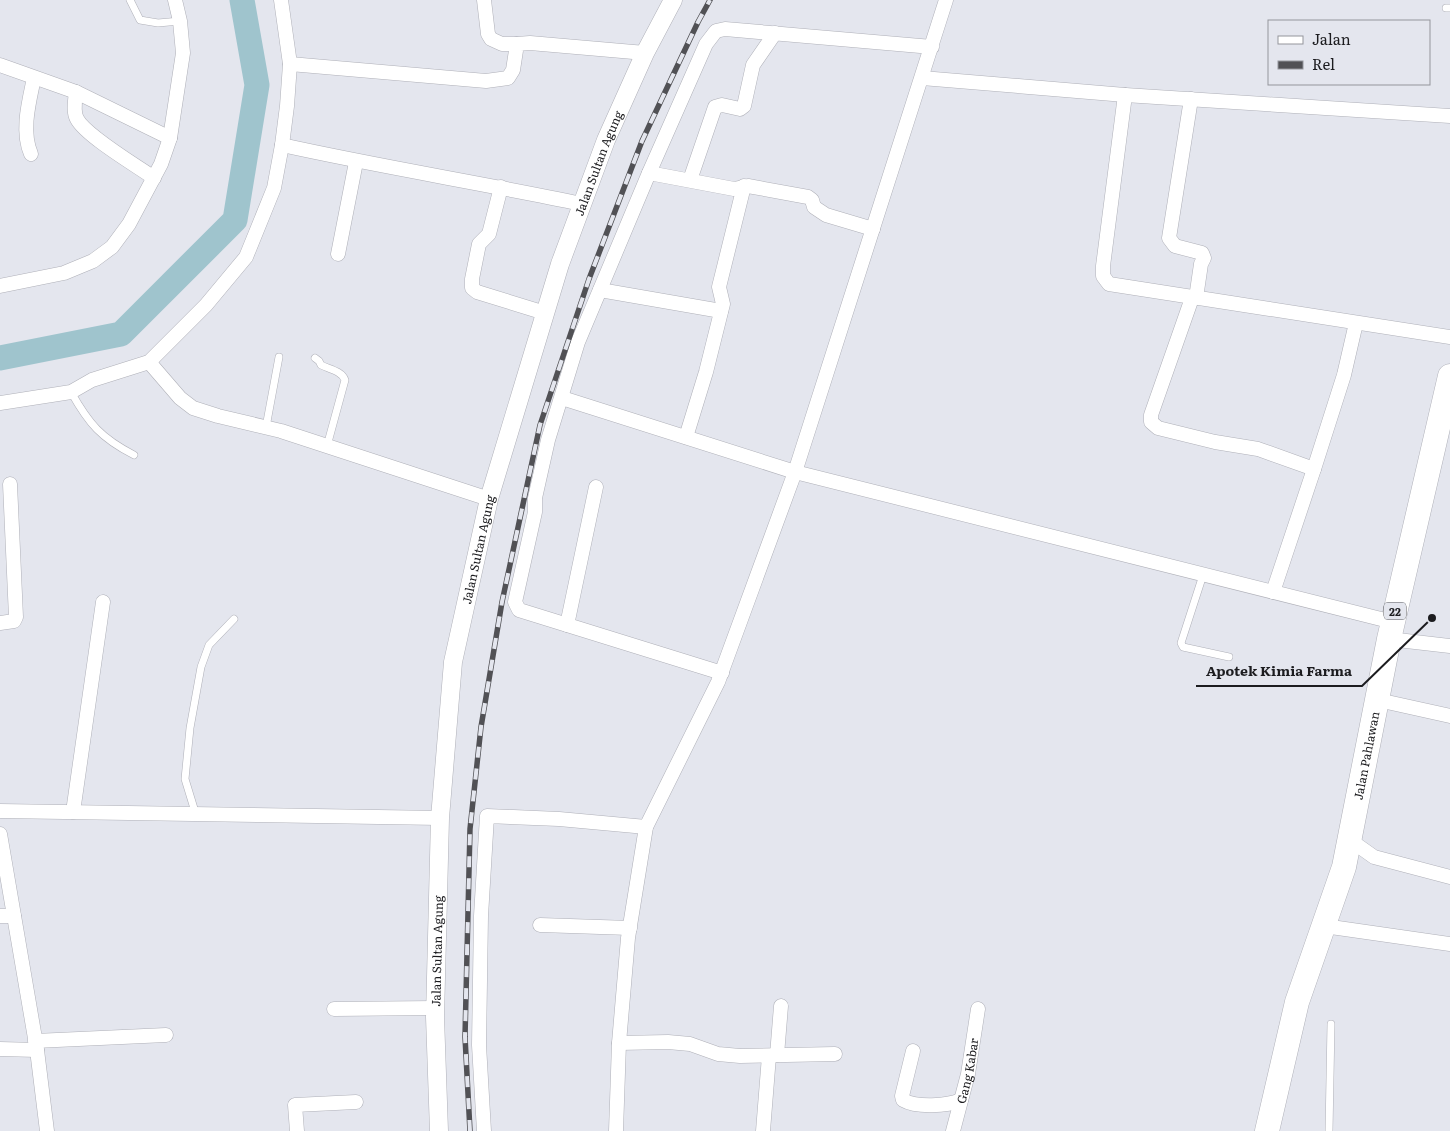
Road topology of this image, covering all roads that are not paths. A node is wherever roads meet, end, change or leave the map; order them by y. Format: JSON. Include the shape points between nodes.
{"nodes":[{"id":1,"x":130,"y":0,"type":"edge"},
{"id":2,"x":175,"y":0,"type":"edge"},
{"id":3,"x":282,"y":0,"type":"edge"},
{"id":4,"x":484,"y":0,"type":"edge"},
{"id":5,"x":673,"y":0,"type":"edge"},
{"id":6,"x":946,"y":0,"type":"edge"},
{"id":7,"x":180,"y":21,"type":"junction"},
{"id":8,"x":775,"y":33,"type":"junction"},
{"id":9,"x":517,"y":44,"type":"junction"},
{"id":10,"x":932,"y":47,"type":"junction"},
{"id":11,"x":645,"y":53,"type":"junction"},
{"id":12,"x":290,"y":64,"type":"junction"},
{"id":13,"x":0,"y":66,"type":"edge"},
{"id":14,"x":34,"y":78,"type":"junction"},
{"id":15,"x":922,"y":78,"type":"junction"},
{"id":16,"x":76,"y":92,"type":"junction"},
{"id":17,"x":1125,"y":95,"type":"junction"},
{"id":18,"x":1191,"y":99,"type":"junction"},
{"id":19,"x":1450,"y":116,"type":"edge"},
{"id":20,"x":170,"y":138,"type":"junction"},
{"id":21,"x":282,"y":145,"type":"junction"},
{"id":22,"x":31,"y":154,"type":"dead end"},
{"id":23,"x":356,"y":162,"type":"junction"},
{"id":24,"x":649,"y":173,"type":"junction"},
{"id":25,"x":154,"y":178,"type":"junction"},
{"id":26,"x":690,"y":180,"type":"junction"},
{"id":27,"x":744,"y":186,"type":"junction"},
{"id":28,"x":501,"y":187,"type":"junction"},
{"id":29,"x":582,"y":204,"type":"junction"},
{"id":30,"x":873,"y":229,"type":"junction"},
{"id":31,"x":338,"y":254,"type":"dead end"},
{"id":32,"x":0,"y":286,"type":"edge"},
{"id":33,"x":600,"y":290,"type":"junction"},
{"id":34,"x":1194,"y":298,"type":"junction"},
{"id":35,"x":721,"y":311,"type":"junction"},
{"id":36,"x":545,"y":313,"type":"junction"},
{"id":37,"x":1356,"y":323,"type":"junction"},
{"id":38,"x":1450,"y":337,"type":"edge"},
{"id":39,"x":279,"y":357,"type":"dead end"},
{"id":40,"x":315,"y":358,"type":"dead end"},
{"id":41,"x":149,"y":362,"type":"junction"},
{"id":42,"x":1450,"y":376,"type":"edge"},
{"id":43,"x":71,"y":392,"type":"junction"},
{"id":44,"x":562,"y":398,"type":"junction"},
{"id":45,"x":0,"y":403,"type":"edge"},
{"id":46,"x":266,"y":427,"type":"junction"},
{"id":47,"x":686,"y":437,"type":"junction"},
{"id":48,"x":327,"y":446,"type":"junction"},
{"id":49,"x":134,"y":455,"type":"dead end"},
{"id":50,"x":1314,"y":469,"type":"junction"},
{"id":51,"x":795,"y":472,"type":"junction"},
{"id":52,"x":10,"y":484,"type":"dead end"},
{"id":53,"x":596,"y":487,"type":"dead end"},
{"id":54,"x":489,"y":498,"type":"junction"},
{"id":55,"x":1203,"y":575,"type":"junction"},
{"id":56,"x":1273,"y":592,"type":"junction"},
{"id":57,"x":103,"y":602,"type":"dead end"},
{"id":58,"x":234,"y":619,"type":"dead end"},
{"id":59,"x":0,"y":623,"type":"edge"},
{"id":60,"x":567,"y":625,"type":"junction"},
{"id":61,"x":1391,"y":631,"type":"junction"},
{"id":62,"x":1450,"y":646,"type":"edge"},
{"id":63,"x":1229,"y":657,"type":"dead end"},
{"id":64,"x":720,"y":677,"type":"junction"},
{"id":65,"x":1378,"y":700,"type":"junction"},
{"id":66,"x":1450,"y":716,"type":"edge"},
{"id":67,"x":0,"y":811,"type":"edge"},
{"id":68,"x":73,"y":812,"type":"junction"},
{"id":69,"x":196,"y":815,"type":"junction"},
{"id":70,"x":440,"y":818,"type":"junction"},
{"id":71,"x":646,"y":827,"type":"junction"},
{"id":72,"x":0,"y":834,"type":"edge"},
{"id":73,"x":1347,"y":852,"type":"junction"},
{"id":74,"x":1450,"y":877,"type":"edge"},
{"id":75,"x":7,"y":916,"type":"edge"},
{"id":76,"x":540,"y":925,"type":"dead end"},
{"id":77,"x":1324,"y":926,"type":"junction"},
{"id":78,"x":630,"y":928,"type":"junction"},
{"id":79,"x":1450,"y":944,"type":"edge"},
{"id":80,"x":781,"y":1006,"type":"dead end"},
{"id":81,"x":435,"y":1008,"type":"junction"},
{"id":82,"x":334,"y":1009,"type":"dead end"},
{"id":83,"x":978,"y":1009,"type":"dead end"},
{"id":84,"x":1331,"y":1024,"type":"dead end"},
{"id":85,"x":166,"y":1035,"type":"dead end"},
{"id":86,"x":619,"y":1043,"type":"junction"},
{"id":87,"x":36,"y":1045,"type":"junction"},
{"id":88,"x":0,"y":1049,"type":"edge"},
{"id":89,"x":913,"y":1051,"type":"dead end"},
{"id":90,"x":835,"y":1054,"type":"dead end"},
{"id":91,"x":773,"y":1056,"type":"junction"},
{"id":92,"x":961,"y":1100,"type":"junction"},
{"id":93,"x":356,"y":1102,"type":"dead end"},
{"id":94,"x":47,"y":1131,"type":"edge"},
{"id":95,"x":297,"y":1131,"type":"edge"},
{"id":96,"x":440,"y":1131,"type":"edge"},
{"id":97,"x":484,"y":1131,"type":"edge"},
{"id":98,"x":616,"y":1131,"type":"edge"},
{"id":99,"x":764,"y":1131,"type":"edge"},
{"id":100,"x":953,"y":1131,"type":"edge"},
{"id":101,"x":1267,"y":1131,"type":"edge"},
{"id":102,"x":1329,"y":1131,"type":"edge"}],
"edges":[{"from":1,"to":7,"type":"lane","via":[[140,20],[158,23]]},
{"from":2,"to":7,"type":"street"},
{"from":3,"to":12,"type":"street"},
{"from":4,"to":9,"type":"street","via":[[491,39],[502,44]]},
{"from":5,"to":11,"type":"street","name":"Jalan Sultan Agung"},
{"from":6,"to":10,"type":"street"},
{"from":7,"to":20,"type":"street","via":[[183,53]]},
{"from":8,"to":10,"type":"street"},
{"from":8,"to":24,"type":"street","via":[[725,28],[716,31],[706,44]]},
{"from":8,"to":26,"type":"street","via":[[753,65],[744,106],[740,109],[722,105],[715,107]]},
{"from":9,"to":11,"type":"street"},
{"from":9,"to":12,"type":"street","via":[[513,70],[508,78],[498,80]]},
{"from":10,"to":15,"type":"street"},
{"from":11,"to":29,"type":"street","name":"Jalan Sultan Agung"},
{"from":12,"to":21,"type":"street"},
{"from":13,"to":14,"type":"street"},
{"from":14,"to":16,"type":"street"},
{"from":14,"to":22,"type":"street","via":[[27,121]]},
{"from":15,"to":17,"type":"street"},
{"from":15,"to":30,"type":"street"},
{"from":16,"to":20,"type":"street"},
{"from":16,"to":25,"type":"street","via":[[77,119],[89,133]]},
{"from":17,"to":18,"type":"street"},
{"from":17,"to":34,"type":"street","via":[[1103,276],[1109,284]]},
{"from":18,"to":19,"type":"street"},
{"from":18,"to":34,"type":"street","via":[[1170,238],[1175,246],[1202,253],[1204,258]]},
{"from":20,"to":25,"type":"street"},
{"from":21,"to":23,"type":"street"},
{"from":21,"to":41,"type":"street","via":[[274,188],[246,257],[206,305]]},
{"from":23,"to":28,"type":"street"},
{"from":23,"to":31,"type":"street"},
{"from":24,"to":26,"type":"street"},
{"from":24,"to":33,"type":"street"},
{"from":25,"to":32,"type":"street","via":[[130,224],[112,247],[93,261],[64,273]]},
{"from":26,"to":27,"type":"street","via":[[734,188]]},
{"from":27,"to":30,"type":"street","via":[[808,198],[817,211]]},
{"from":27,"to":35,"type":"street","via":[[719,287]]},
{"from":28,"to":29,"type":"street"},
{"from":28,"to":36,"type":"street","via":[[489,234],[480,244],[472,288]]},
{"from":29,"to":36,"type":"street","name":"Jalan Sultan Agung"},
{"from":30,"to":51,"type":"street"},
{"from":33,"to":35,"type":"street"},
{"from":33,"to":44,"type":"street","via":[[578,342]]},
{"from":34,"to":37,"type":"street"},
{"from":34,"to":50,"type":"street","via":[[1151,422],[1158,428],[1258,449]]},
{"from":35,"to":47,"type":"street"},
{"from":36,"to":54,"type":"street","name":"Jalan Sultan Agung"},
{"from":37,"to":38,"type":"street"},
{"from":37,"to":50,"type":"street","via":[[1344,375]]},
{"from":39,"to":46,"type":"lane"},
{"from":40,"to":48,"type":"lane","via":[[321,365],[344,376],[345,380]]},
{"from":41,"to":43,"type":"street","via":[[92,380]]},
{"from":41,"to":46,"type":"street","via":[[193,408]]},
{"from":42,"to":61,"type":"highway","name":"Jalan Pahlawan","number":"22"},
{"from":43,"to":45,"type":"street"},
{"from":43,"to":49,"type":"lane","via":[[97,430],[112,444]]},
{"from":44,"to":47,"type":"street"},
{"from":44,"to":60,"type":"street","via":[[548,440],[515,602],[519,610]]},
{"from":46,"to":48,"type":"street"},
{"from":47,"to":51,"type":"street"},
{"from":48,"to":54,"type":"street"},
{"from":50,"to":56,"type":"street"},
{"from":51,"to":55,"type":"street"},
{"from":51,"to":64,"type":"street"},
{"from":52,"to":59,"type":"street","via":[[16,617],[14,621]]},
{"from":53,"to":60,"type":"street"},
{"from":54,"to":70,"type":"street","name":"Jalan Sultan Agung","via":[[453,662]]},
{"from":55,"to":56,"type":"street"},
{"from":55,"to":63,"type":"lane","via":[[1182,647]]},
{"from":56,"to":61,"type":"street"},
{"from":57,"to":68,"type":"street"},
{"from":58,"to":69,"type":"lane","via":[[209,645],[201,667],[185,779]]},
{"from":60,"to":64,"type":"street"},
{"from":61,"to":62,"type":"street"},
{"from":61,"to":65,"type":"highway","name":"Jalan Pahlawan","number":"22"},
{"from":64,"to":71,"type":"street"},
{"from":65,"to":66,"type":"street"},
{"from":65,"to":73,"type":"highway","name":"Jalan Pahlawan","number":"22"},
{"from":67,"to":68,"type":"street"},
{"from":68,"to":69,"type":"street"},
{"from":69,"to":70,"type":"street"},
{"from":70,"to":81,"type":"street","name":"Jalan Sultan Agung"},
{"from":71,"to":78,"type":"street"},
{"from":71,"to":97,"type":"street","via":[[487,816],[481,916],[479,1045]]},
{"from":72,"to":75,"type":"street"},
{"from":73,"to":74,"type":"street"},
{"from":73,"to":77,"type":"highway","name":"Jalan Pahlawan","number":"22"},
{"from":75,"to":87,"type":"street"},
{"from":76,"to":78,"type":"street"},
{"from":77,"to":79,"type":"street"},
{"from":77,"to":101,"type":"highway","name":"Jalan Pahlawan","number":"22","via":[[1297,1002]]},
{"from":78,"to":86,"type":"street"},
{"from":80,"to":91,"type":"street"},
{"from":81,"to":82,"type":"street"},
{"from":81,"to":96,"type":"street","name":"Jalan Sultan Agung"},
{"from":83,"to":92,"type":"street","name":"Gang Kabar"},
{"from":84,"to":102,"type":"lane"},
{"from":85,"to":87,"type":"street"},
{"from":86,"to":91,"type":"street","via":[[668,1042],[690,1044],[718,1054]]},
{"from":86,"to":98,"type":"street"},
{"from":87,"to":88,"type":"street"},
{"from":87,"to":94,"type":"street"},
{"from":89,"to":92,"type":"street","via":[[903,1100],[914,1104],[945,1105]]},
{"from":90,"to":91,"type":"street"},
{"from":91,"to":99,"type":"street"},
{"from":92,"to":100,"type":"street","name":"Gang Kabar"},
{"from":93,"to":95,"type":"street","via":[[295,1105]]}]}
